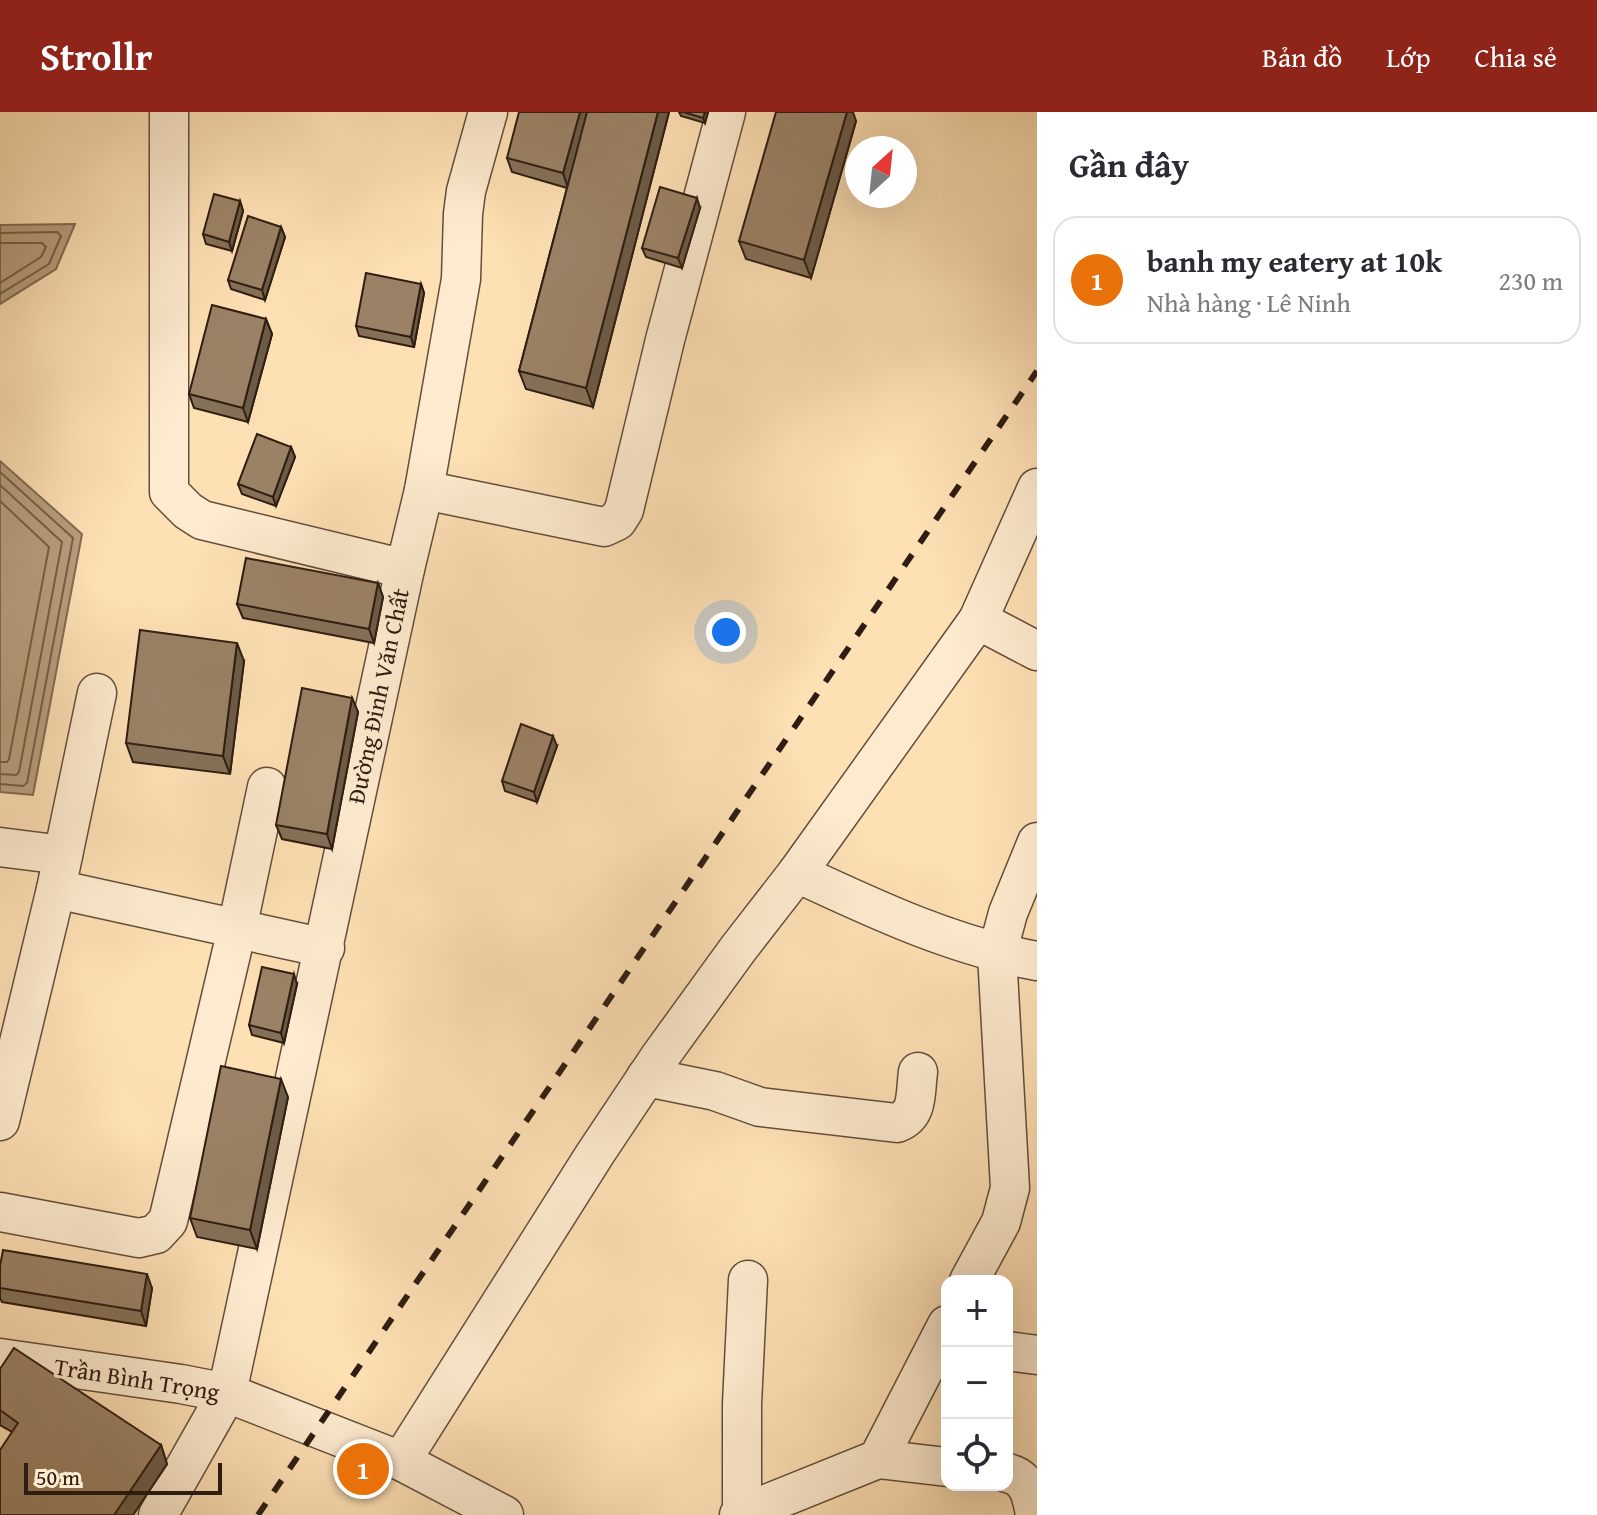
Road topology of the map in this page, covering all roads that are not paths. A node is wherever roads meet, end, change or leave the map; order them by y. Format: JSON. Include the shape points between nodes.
{"nodes":[{"id":1,"x":169,"y":112,"type":"edge"},
{"id":2,"x":488,"y":112,"type":"edge"},
{"id":3,"x":726,"y":112,"type":"edge"},
{"id":4,"x":1037,"y":488,"type":"edge"},
{"id":5,"x":424,"y":490,"type":"junction"},
{"id":6,"x":405,"y":569,"type":"junction"},
{"id":7,"x":978,"y":620,"type":"junction"},
{"id":8,"x":1037,"y":651,"type":"edge"},
{"id":9,"x":97,"y":693,"type":"dead end"},
{"id":10,"x":267,"y":787,"type":"dead end"},
{"id":11,"x":1037,"y":842,"type":"edge"},
{"id":12,"x":0,"y":847,"type":"edge"},
{"id":13,"x":60,"y":872,"type":"junction"},
{"id":14,"x":797,"y":873,"type":"junction"},
{"id":15,"x":237,"y":929,"type":"junction"},
{"id":16,"x":325,"y":948,"type":"junction"},
{"id":17,"x":997,"y":954,"type":"junction"},
{"id":18,"x":1037,"y":961,"type":"edge"},
{"id":19,"x":918,"y":1072,"type":"dead end"},
{"id":20,"x":646,"y":1077,"type":"junction"},
{"id":21,"x":0,"y":1121,"type":"edge"},
{"id":22,"x":1022,"y":1205,"type":"edge"},
{"id":23,"x":0,"y":1212,"type":"edge"},
{"id":24,"x":972,"y":1275,"type":"edge"},
{"id":25,"x":748,"y":1280,"type":"dead end"},
{"id":26,"x":941,"y":1343,"type":"edge"},
{"id":27,"x":1013,"y":1352,"type":"edge"},
{"id":28,"x":1037,"y":1355,"type":"edge"},
{"id":29,"x":0,"y":1358,"type":"edge"},
{"id":30,"x":227,"y":1393,"type":"junction"},
{"id":31,"x":878,"y":1459,"type":"junction"},
{"id":32,"x":401,"y":1461,"type":"junction"},
{"id":33,"x":941,"y":1466,"type":"edge"},
{"id":34,"x":1013,"y":1475,"type":"edge"},
{"id":35,"x":741,"y":1514,"type":"edge"},
{"id":36,"x":158,"y":1515,"type":"edge"},
{"id":37,"x":504,"y":1515,"type":"edge"},
{"id":38,"x":1035,"y":1515,"type":"edge"}],
"edges":[{"from":1,"to":6,"type":"street","name":"Đường Đinh Văn Chất","via":[[169,492],[202,520]]},
{"from":2,"to":5,"type":"street","via":[[466,191],[461,279]]},
{"from":3,"to":5,"type":"street","via":[[636,469],[617,521],[604,527]]},
{"from":4,"to":7,"type":"street"},
{"from":5,"to":6,"type":"street"},
{"from":6,"to":16,"type":"street","name":"Đường Đinh Văn Chất"},
{"from":7,"to":8,"type":"street"},
{"from":7,"to":14,"type":"street"},
{"from":9,"to":13,"type":"street"},
{"from":10,"to":15,"type":"street"},
{"from":11,"to":17,"type":"street"},
{"from":12,"to":13,"type":"street"},
{"from":13,"to":15,"type":"street"},
{"from":13,"to":21,"type":"street"},
{"from":14,"to":17,"type":"street","via":[[889,915]]},
{"from":14,"to":20,"type":"street"},
{"from":15,"to":16,"type":"street"},
{"from":15,"to":23,"type":"street","via":[[171,1213],[162,1229],[139,1238]]},
{"from":16,"to":30,"type":"street","name":"Đường Đinh Văn Chất"},
{"from":17,"to":18,"type":"street"},
{"from":17,"to":22,"type":"street","via":[[1010,1171]]},
{"from":19,"to":20,"type":"street","via":[[912,1112],[897,1123],[760,1107],[715,1091]]},
{"from":20,"to":32,"type":"street"},
{"from":22,"to":24,"type":"street","via":[[1001,1222]]},
{"from":25,"to":35,"type":"street"},
{"from":26,"to":31,"type":"street"},
{"from":27,"to":28,"type":"street"},
{"from":29,"to":30,"type":"street","name":"Trần Bình Trọng"},
{"from":30,"to":32,"type":"street","name":"Trần Bình Trọng"},
{"from":30,"to":36,"type":"street","name":"Đường Đinh Văn Chất"},
{"from":31,"to":33,"type":"street"},
{"from":31,"to":35,"type":"street"},
{"from":32,"to":37,"type":"street","name":"Trần Bình Trọng"},
{"from":34,"to":38,"type":"street","via":[[1028,1487]]}]}
